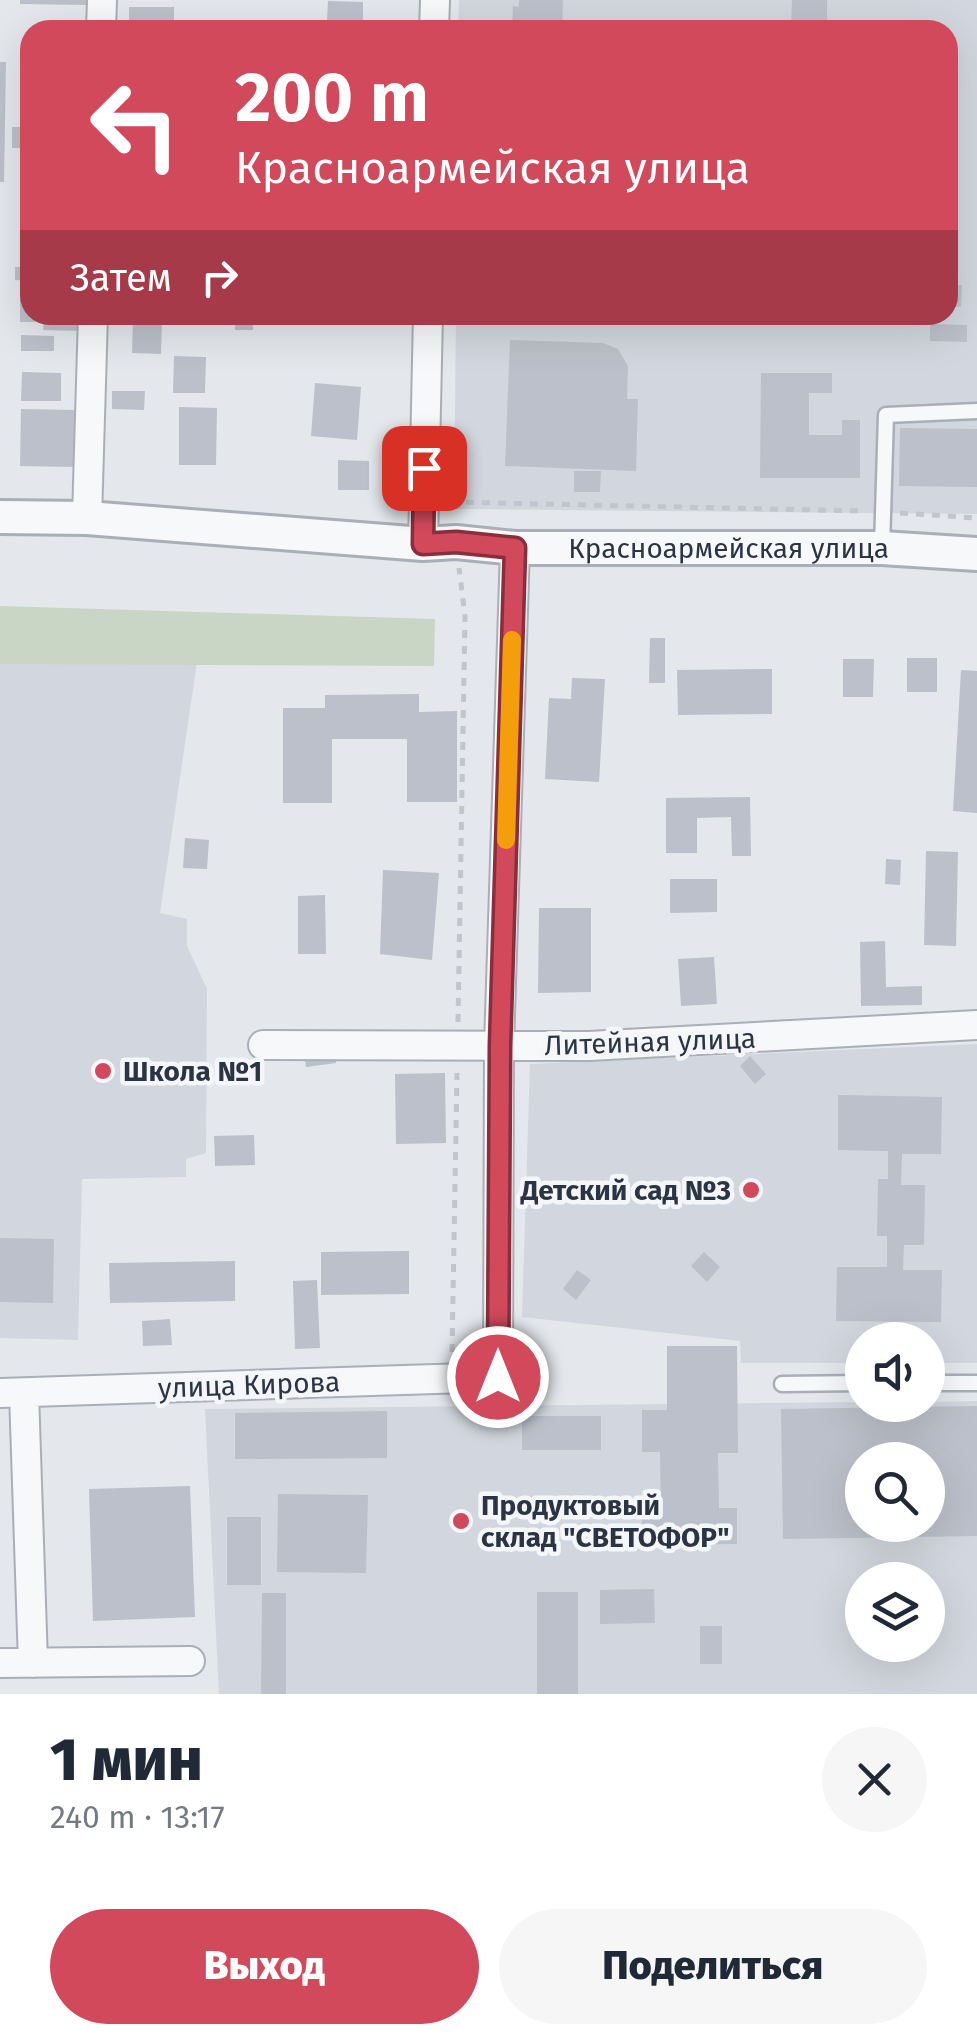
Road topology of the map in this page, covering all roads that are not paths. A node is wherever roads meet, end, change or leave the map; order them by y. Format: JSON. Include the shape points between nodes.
{"nodes":[{"id":1,"x":93,"y":325,"type":"edge"},
{"id":2,"x":428,"y":325,"type":"edge"},
{"id":3,"x":977,"y":411,"type":"edge"},
{"id":4,"x":0,"y":517,"type":"edge"},
{"id":5,"x":87,"y":518,"type":"junction"},
{"id":6,"x":423,"y":544,"type":"junction"},
{"id":7,"x":515,"y":548,"type":"junction"},
{"id":8,"x":882,"y":548,"type":"junction"},
{"id":9,"x":977,"y":554,"type":"edge"},
{"id":10,"x":977,"y":1025,"type":"edge"},
{"id":11,"x":262,"y":1045,"type":"dead end"},
{"id":12,"x":500,"y":1046,"type":"junction"},
{"id":13,"x":945,"y":1382,"type":"edge"},
{"id":14,"x":845,"y":1383,"type":"edge"},
{"id":15,"x":977,"y":1383,"type":"edge"},
{"id":16,"x":782,"y":1384,"type":"dead end"},
{"id":17,"x":12,"y":1393,"type":"edge"},
{"id":18,"x":190,"y":1660,"type":"dead end"},
{"id":19,"x":34,"y":1662,"type":"junction"},
{"id":20,"x":0,"y":1663,"type":"edge"}],
"edges":[{"from":1,"to":5,"type":"street"},
{"from":2,"to":6,"type":"street"},
{"from":3,"to":8,"type":"lane","via":[[886,415]]},
{"from":4,"to":5,"type":"street","name":"Красноармейская улица"},
{"from":5,"to":6,"type":"street","name":"Красноармейская улица"},
{"from":6,"to":7,"type":"street","name":"Красноармейская улица"},
{"from":7,"to":8,"type":"street","name":"Красноармейская улица"},
{"from":7,"to":12,"type":"street"},
{"from":8,"to":9,"type":"street","name":"Красноармейская улица"},
{"from":10,"to":12,"type":"street","name":"Литейная улица"},
{"from":11,"to":12,"type":"street","name":"Литейная улица"},
{"from":12,"to":17,"type":"street","name":"улица Кирова","via":[[498,1377]]},
{"from":13,"to":15,"type":"lane"},
{"from":14,"to":16,"type":"lane"},
{"from":17,"to":19,"type":"street"},
{"from":18,"to":19,"type":"street"},
{"from":19,"to":20,"type":"street"}]}
